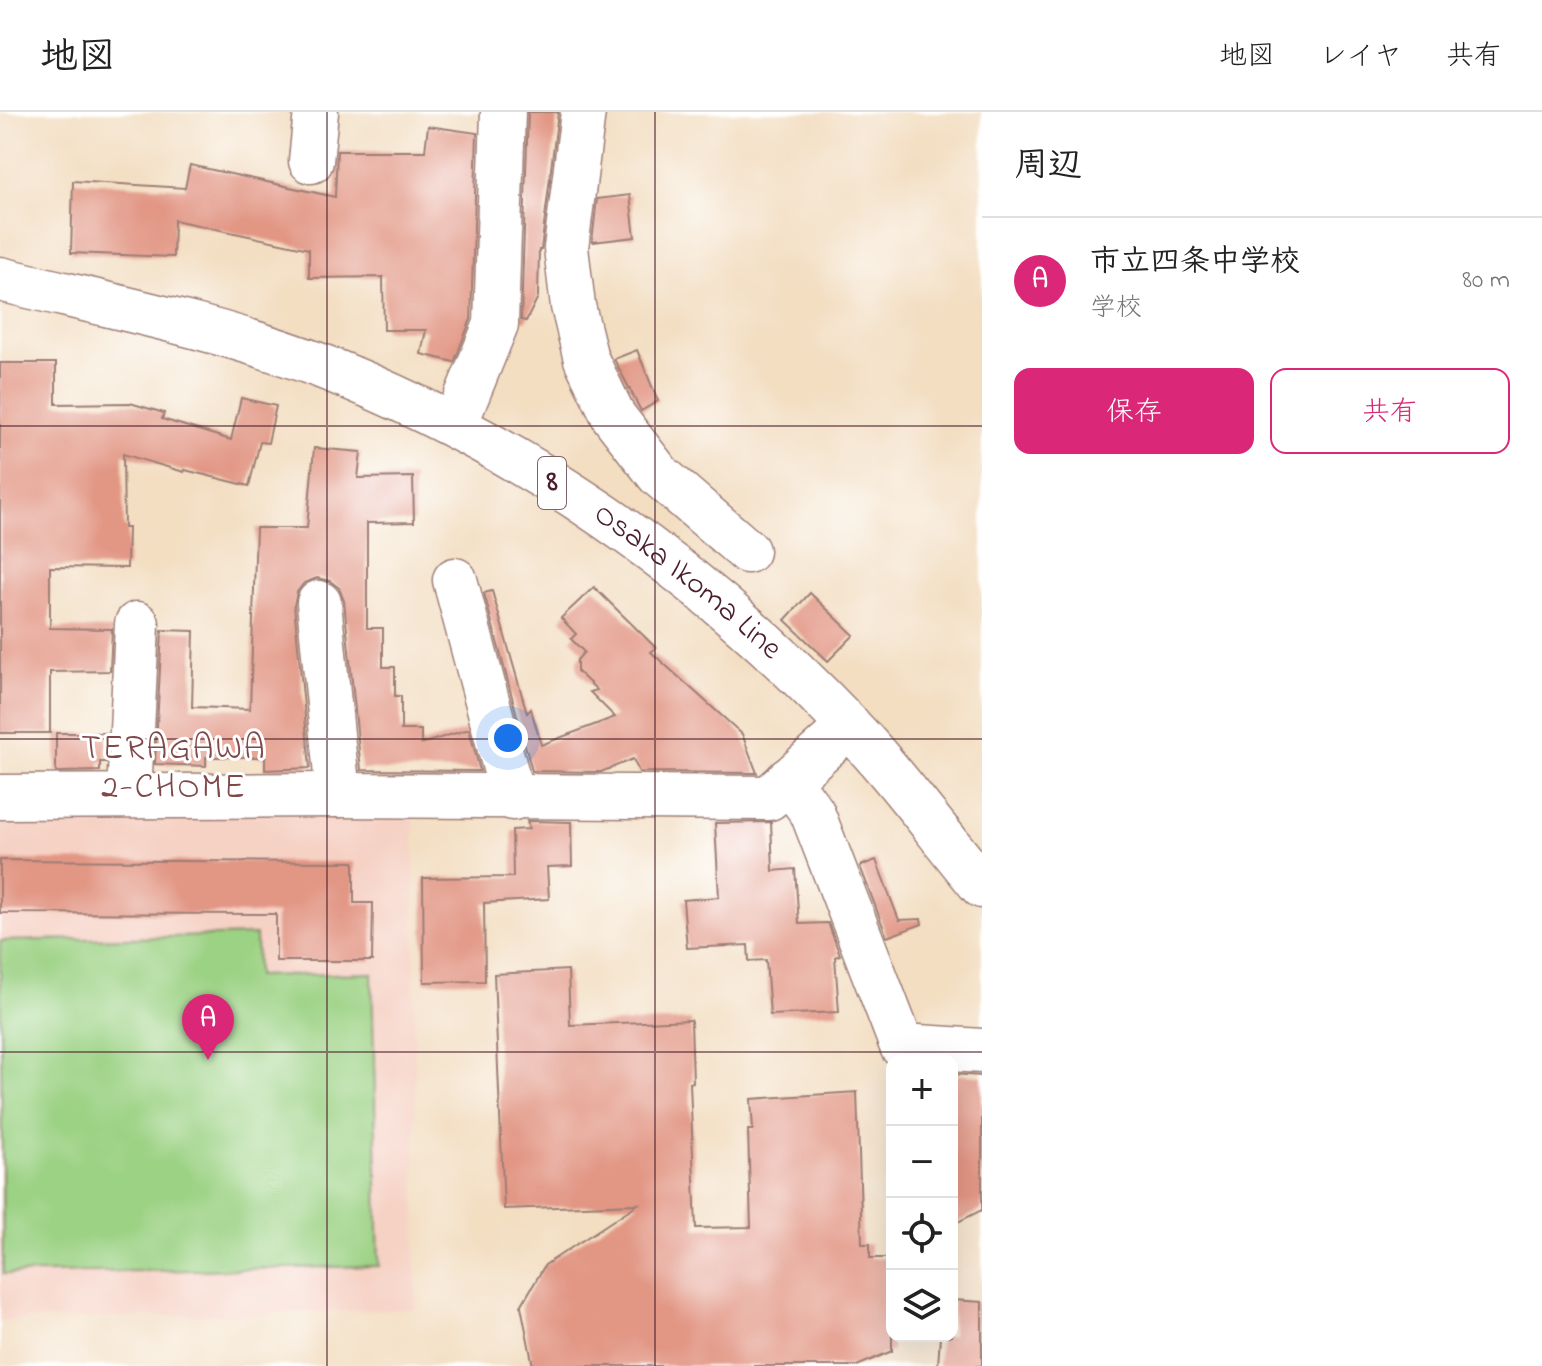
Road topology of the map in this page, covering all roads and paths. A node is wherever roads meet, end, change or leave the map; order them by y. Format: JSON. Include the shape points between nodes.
{"nodes":[{"id":1,"x":316,"y":112,"type":"edge"},
{"id":2,"x":503,"y":112,"type":"edge"},
{"id":3,"x":583,"y":112,"type":"edge"},
{"id":4,"x":311,"y":161,"type":"dead end"},
{"id":5,"x":0,"y":279,"type":"edge"},
{"id":6,"x":455,"y":425,"type":"junction"},
{"id":7,"x":747,"y":551,"type":"dead end"},
{"id":8,"x":455,"y":580,"type":"dead end"},
{"id":9,"x":319,"y":603,"type":"dead end"},
{"id":10,"x":137,"y":624,"type":"dead end"},
{"id":11,"x":849,"y":726,"type":"junction"},
{"id":12,"x":788,"y":780,"type":"junction"},
{"id":13,"x":129,"y":795,"type":"junction"},
{"id":14,"x":338,"y":795,"type":"junction"},
{"id":15,"x":0,"y":797,"type":"edge"},
{"id":16,"x":513,"y":798,"type":"junction"},
{"id":17,"x":982,"y":886,"type":"edge"},
{"id":18,"x":982,"y":1051,"type":"edge"}],
"edges":[{"from":1,"to":4,"type":"street"},
{"from":2,"to":6,"type":"street","via":[[496,324]]},
{"from":3,"to":7,"type":"street","via":[[566,248],[586,359],[614,417],[659,475]]},
{"from":5,"to":6,"type":"street","name":"Osaka Ikoma Line","number":"8","via":[[274,350]]},
{"from":6,"to":11,"type":"street","name":"Osaka Ikoma Line","number":"8","via":[[538,473],[712,595]]},
{"from":8,"to":16,"type":"street"},
{"from":9,"to":14,"type":"street"},
{"from":10,"to":13,"type":"street"},
{"from":11,"to":12,"type":"street"},
{"from":11,"to":17,"type":"street","name":"Osaka Ikoma Line","number":"8"},
{"from":12,"to":16,"type":"street","via":[[769,798]]},
{"from":12,"to":18,"type":"street","via":[[812,812],[902,1046]]},
{"from":13,"to":14,"type":"street"},
{"from":13,"to":15,"type":"street"},
{"from":14,"to":16,"type":"street"}]}
